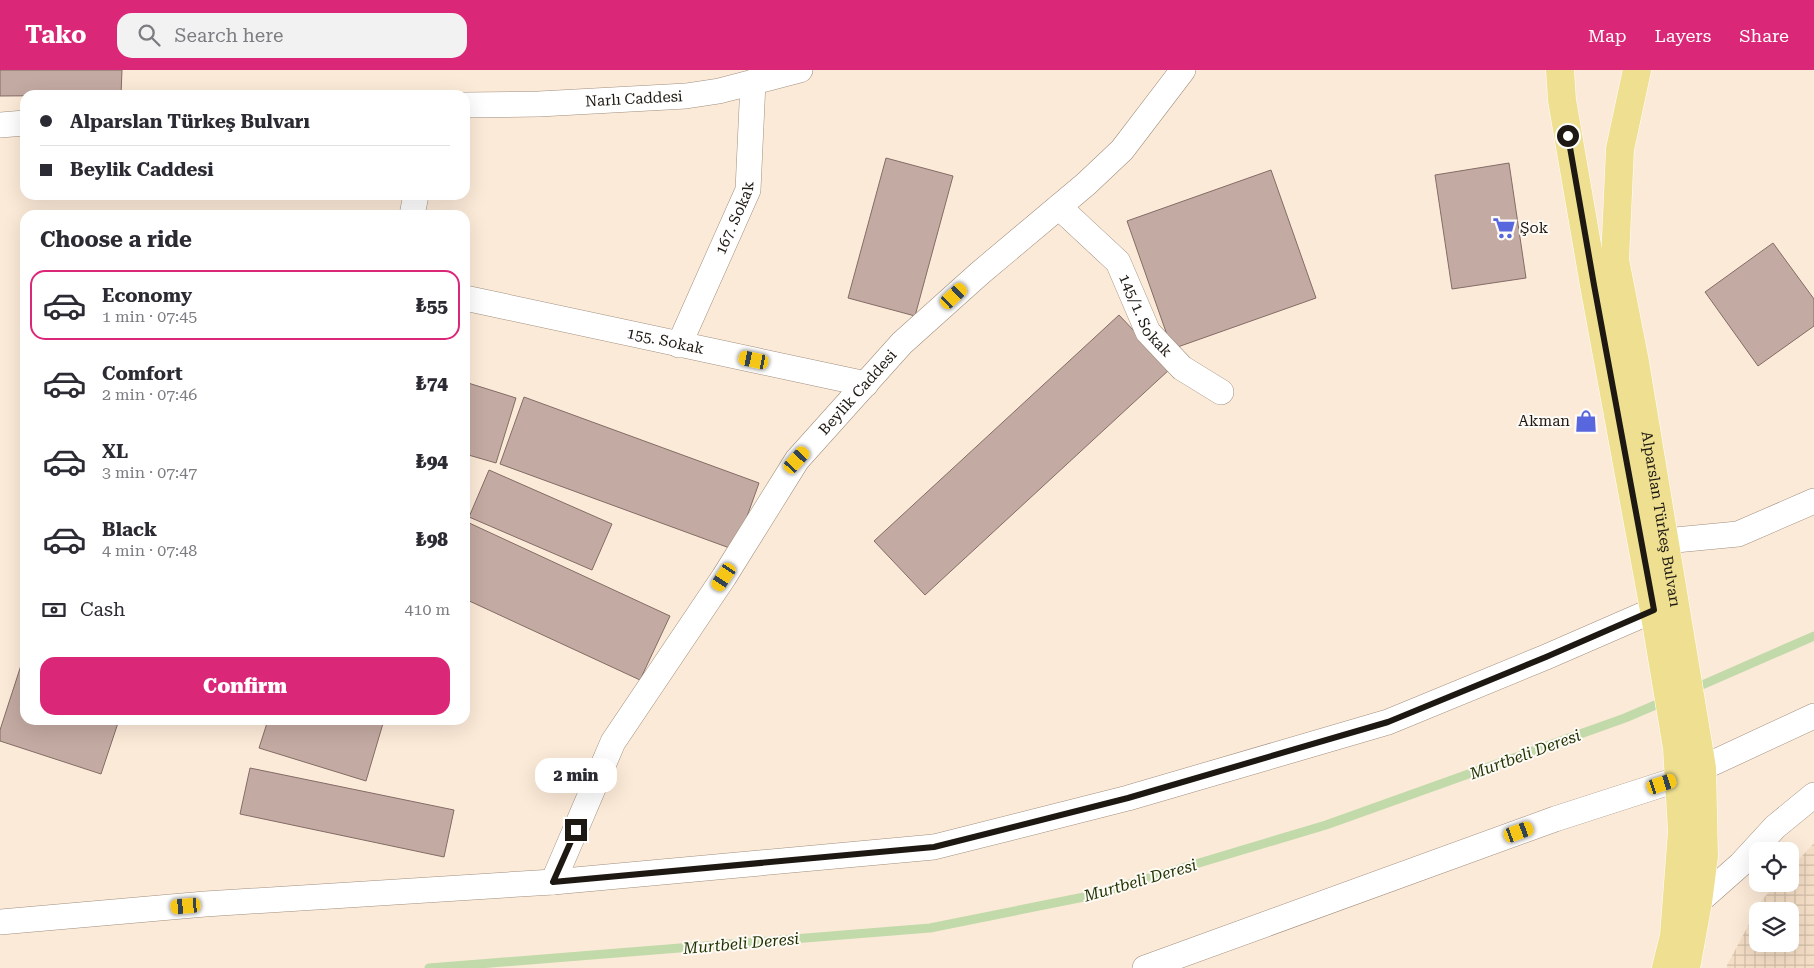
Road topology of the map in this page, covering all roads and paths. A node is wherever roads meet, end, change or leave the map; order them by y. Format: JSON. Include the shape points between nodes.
{"nodes":[{"id":1,"x":800,"y":70,"type":"edge"},
{"id":2,"x":1183,"y":70,"type":"edge"},
{"id":3,"x":1560,"y":70,"type":"edge"},
{"id":4,"x":1637,"y":70,"type":"edge"},
{"id":5,"x":753,"y":82,"type":"junction"},
{"id":6,"x":470,"y":105,"type":"edge"},
{"id":7,"x":20,"y":123,"type":"edge"},
{"id":8,"x":0,"y":125,"type":"edge"},
{"id":9,"x":1059,"y":207,"type":"junction"},
{"id":10,"x":470,"y":299,"type":"edge"},
{"id":11,"x":679,"y":345,"type":"junction"},
{"id":12,"x":866,"y":384,"type":"junction"},
{"id":13,"x":1221,"y":392,"type":"dead end"},
{"id":14,"x":1814,"y":501,"type":"edge"},
{"id":15,"x":1665,"y":541,"type":"junction"},
{"id":16,"x":1664,"y":604,"type":"junction"},
{"id":17,"x":1814,"y":716,"type":"edge"},
{"id":18,"x":1689,"y":759,"type":"junction"},
{"id":19,"x":1814,"y":795,"type":"edge"},
{"id":20,"x":553,"y":882,"type":"junction"},
{"id":21,"x":1698,"y":902,"type":"junction"},
{"id":22,"x":0,"y":922,"type":"edge"},
{"id":23,"x":1145,"y":968,"type":"edge"},
{"id":24,"x":1666,"y":968,"type":"edge"},
{"id":25,"x":1686,"y":968,"type":"edge"}],
"edges":[{"from":1,"to":5,"type":"street","name":"Narlı Caddesi"},
{"from":2,"to":9,"type":"street","name":"Beylik Caddesi","via":[[1122,150]]},
{"from":3,"to":16,"type":"main road","name":"Alparslan Türkeş Bulvarı","via":[[1562,100],[1594,285]]},
{"from":4,"to":15,"type":"main road","name":"Alparslan Türkeş Bulvarı","via":[[1620,149],[1615,260]]},
{"from":5,"to":6,"type":"street","name":"Narlı Caddesi","via":[[686,96]]},
{"from":5,"to":11,"type":"street","name":"167. Sokak","via":[[748,190]]},
{"from":7,"to":8,"type":"street"},
{"from":9,"to":12,"type":"street","name":"Beylik Caddesi","via":[[916,330]]},
{"from":9,"to":13,"type":"street","name":"145/1. Sokak","via":[[1118,262],[1148,332],[1182,368]]},
{"from":10,"to":11,"type":"street","name":"155. Sokak"},
{"from":11,"to":12,"type":"street","name":"155. Sokak"},
{"from":12,"to":20,"type":"street","name":"Beylik Caddesi","via":[[797,460],[724,577],[613,742]]},
{"from":14,"to":15,"type":"street","via":[[1738,534]]},
{"from":15,"to":16,"type":"main road","name":"Alparslan Türkeş Bulvarı"},
{"from":16,"to":18,"type":"main road","name":"Alparslan Türkeş Bulvarı"},
{"from":16,"to":20,"type":"street","via":[[1388,722],[1128,798],[934,847]]},
{"from":17,"to":18,"type":"street"},
{"from":18,"to":21,"type":"main road","name":"Alparslan Türkeş Bulvarı","via":[[1704,856]]},
{"from":18,"to":23,"type":"street","via":[[1556,819]]},
{"from":18,"to":24,"type":"main road","name":"Alparslan Türkeş Bulvarı","via":[[1674,936]]},
{"from":19,"to":21,"type":"street","via":[[1775,827],[1741,864]]},
{"from":20,"to":22,"type":"street","via":[[205,904]]},
{"from":21,"to":25,"type":"main road","name":"Alparslan Türkeş Bulvarı"}]}
